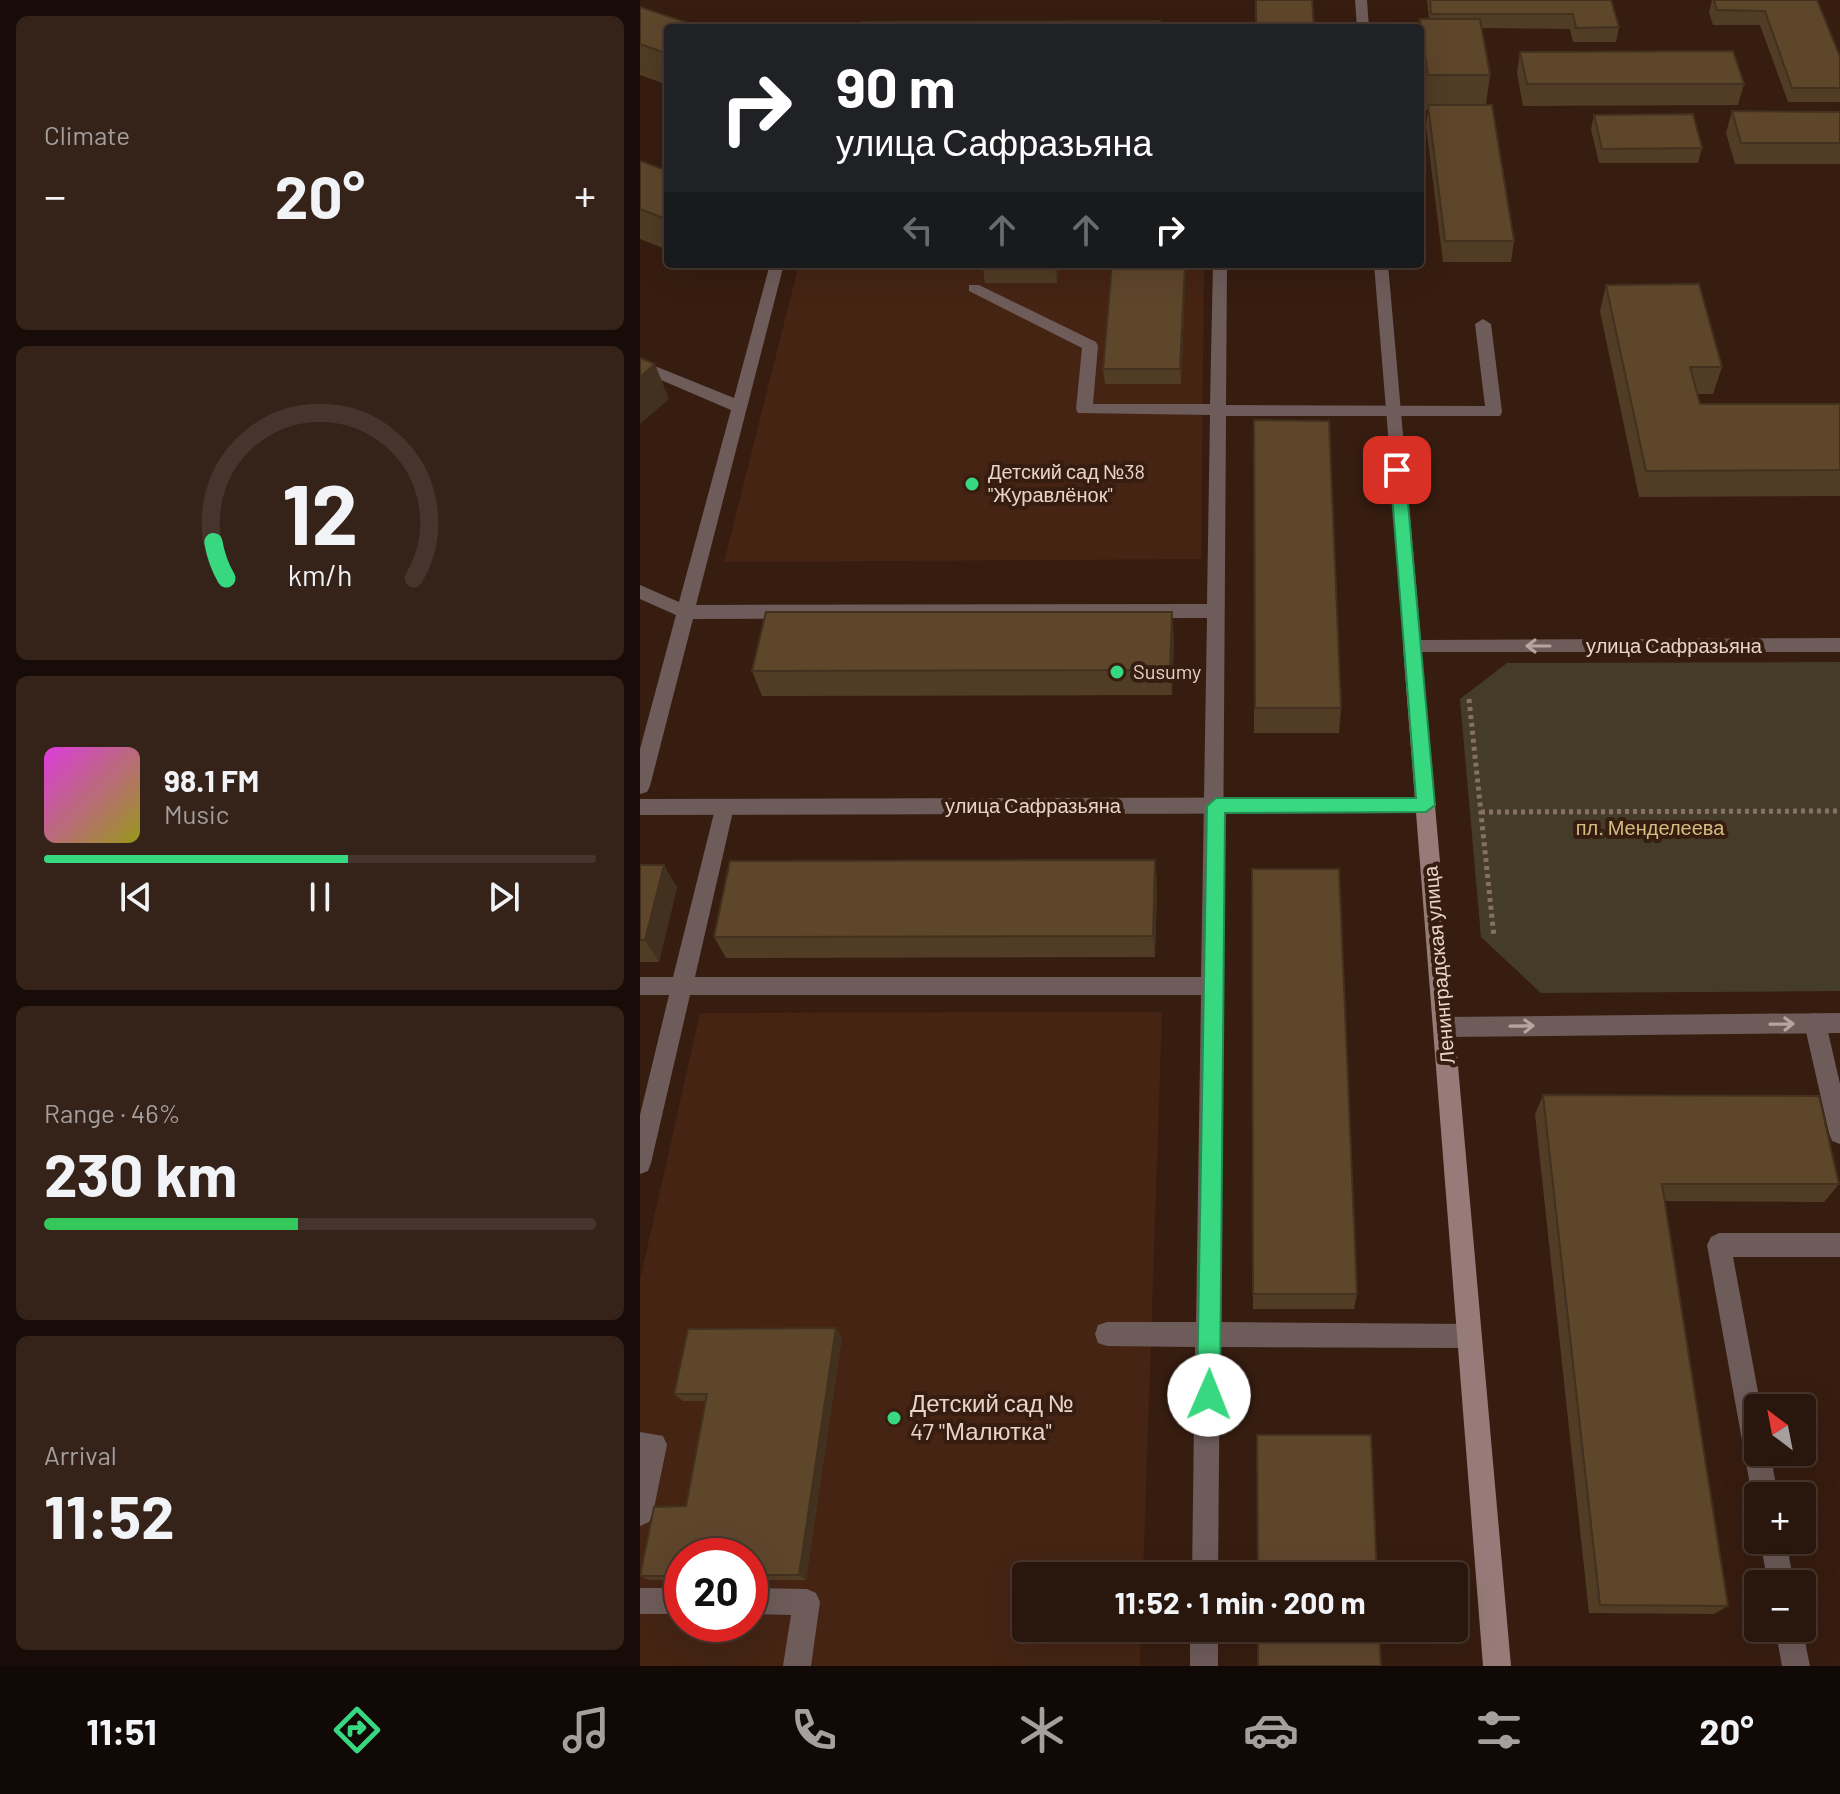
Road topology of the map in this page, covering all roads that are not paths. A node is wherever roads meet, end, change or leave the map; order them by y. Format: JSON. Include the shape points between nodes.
{"nodes":[{"id":1,"x":1361,"y":0,"type":"edge"},
{"id":2,"x":1363,"y":24,"type":"edge"},
{"id":3,"x":776,"y":268,"type":"edge"},
{"id":4,"x":1220,"y":268,"type":"edge"},
{"id":5,"x":1381,"y":268,"type":"edge"},
{"id":6,"x":974,"y":288,"type":"dead end"},
{"id":7,"x":1483,"y":324,"type":"dead end"},
{"id":8,"x":640,"y":365,"type":"edge"},
{"id":9,"x":739,"y":407,"type":"junction"},
{"id":10,"x":1218,"y":409,"type":"junction"},
{"id":11,"x":1392,"y":412,"type":"junction"},
{"id":12,"x":640,"y":592,"type":"edge"},
{"id":13,"x":1217,"y":611,"type":"junction"},
{"id":14,"x":685,"y":612,"type":"junction"},
{"id":15,"x":1840,"y":645,"type":"edge"},
{"id":16,"x":1412,"y":647,"type":"junction"},
{"id":17,"x":640,"y":786,"type":"edge"},
{"id":18,"x":1426,"y":805,"type":"junction"},
{"id":19,"x":1216,"y":806,"type":"junction"},
{"id":20,"x":640,"y":807,"type":"edge"},
{"id":21,"x":724,"y":807,"type":"junction"},
{"id":22,"x":682,"y":985,"type":"junction"},
{"id":23,"x":640,"y":986,"type":"edge"},
{"id":24,"x":1213,"y":986,"type":"junction"},
{"id":25,"x":1815,"y":1023,"type":"junction"},
{"id":26,"x":1840,"y":1023,"type":"edge"},
{"id":27,"x":1444,"y":1027,"type":"junction"},
{"id":28,"x":1840,"y":1133,"type":"edge"},
{"id":29,"x":643,"y":1136,"type":"edge"},
{"id":30,"x":640,"y":1163,"type":"edge"},
{"id":31,"x":1840,"y":1245,"type":"edge"},
{"id":32,"x":1107,"y":1334,"type":"dead end"},
{"id":33,"x":1210,"y":1335,"type":"junction"},
{"id":34,"x":1470,"y":1336,"type":"junction"},
{"id":35,"x":640,"y":1445,"type":"edge"},
{"id":36,"x":1762,"y":1482,"type":"edge"},
{"id":37,"x":640,"y":1513,"type":"edge"},
{"id":38,"x":1205,"y":1562,"type":"edge"},
{"id":39,"x":640,"y":1601,"type":"edge"},
{"id":40,"x":664,"y":1601,"type":"edge"},
{"id":41,"x":768,"y":1601,"type":"edge"},
{"id":42,"x":1204,"y":1642,"type":"edge"},
{"id":43,"x":1792,"y":1642,"type":"edge"},
{"id":44,"x":797,"y":1666,"type":"edge"},
{"id":45,"x":1204,"y":1666,"type":"edge"},
{"id":46,"x":1497,"y":1666,"type":"edge"},
{"id":47,"x":1796,"y":1666,"type":"edge"}],
"edges":[{"from":1,"to":2,"type":"street"},
{"from":3,"to":9,"type":"street"},
{"from":4,"to":10,"type":"street"},
{"from":5,"to":11,"type":"street","name":"Ленинградская улица"},
{"from":6,"to":10,"type":"street","via":[[1090,346],[1084,409]]},
{"from":7,"to":11,"type":"street","via":[[1494,412]]},
{"from":8,"to":9,"type":"street"},
{"from":9,"to":14,"type":"street"},
{"from":10,"to":11,"type":"street"},
{"from":10,"to":13,"type":"street"},
{"from":11,"to":16,"type":"street","name":"Ленинградская улица"},
{"from":12,"to":14,"type":"street"},
{"from":13,"to":14,"type":"street"},
{"from":13,"to":19,"type":"street"},
{"from":14,"to":17,"type":"street"},
{"from":15,"to":16,"type":"street","name":"улица Сафразьяна","one_way":true},
{"from":16,"to":18,"type":"street","name":"Ленинградская улица"},
{"from":18,"to":19,"type":"street","name":"улица Сафразьяна"},
{"from":18,"to":27,"type":"street","name":"Ленинградская улица"},
{"from":19,"to":21,"type":"street","name":"улица Сафразьяна"},
{"from":19,"to":24,"type":"street"},
{"from":20,"to":21,"type":"street","name":"улица Сафразьяна"},
{"from":21,"to":22,"type":"street"},
{"from":22,"to":23,"type":"street"},
{"from":22,"to":24,"type":"street"},
{"from":22,"to":29,"type":"street"},
{"from":24,"to":33,"type":"street"},
{"from":25,"to":26,"type":"street"},
{"from":27,"to":25,"type":"street","one_way":true},
{"from":25,"to":28,"type":"street"},
{"from":27,"to":34,"type":"street","name":"Ленинградская улица"},
{"from":29,"to":30,"type":"street"},
{"from":31,"to":36,"type":"street","via":[[1719,1245]]},
{"from":32,"to":33,"type":"street"},
{"from":33,"to":34,"type":"street"},
{"from":33,"to":38,"type":"street"},
{"from":34,"to":46,"type":"street","name":"Ленинградская улица"},
{"from":35,"to":37,"type":"street","via":[[654,1445]]},
{"from":39,"to":40,"type":"street"},
{"from":41,"to":44,"type":"street","via":[[807,1602]]},
{"from":42,"to":45,"type":"street"},
{"from":43,"to":47,"type":"street"}]}
